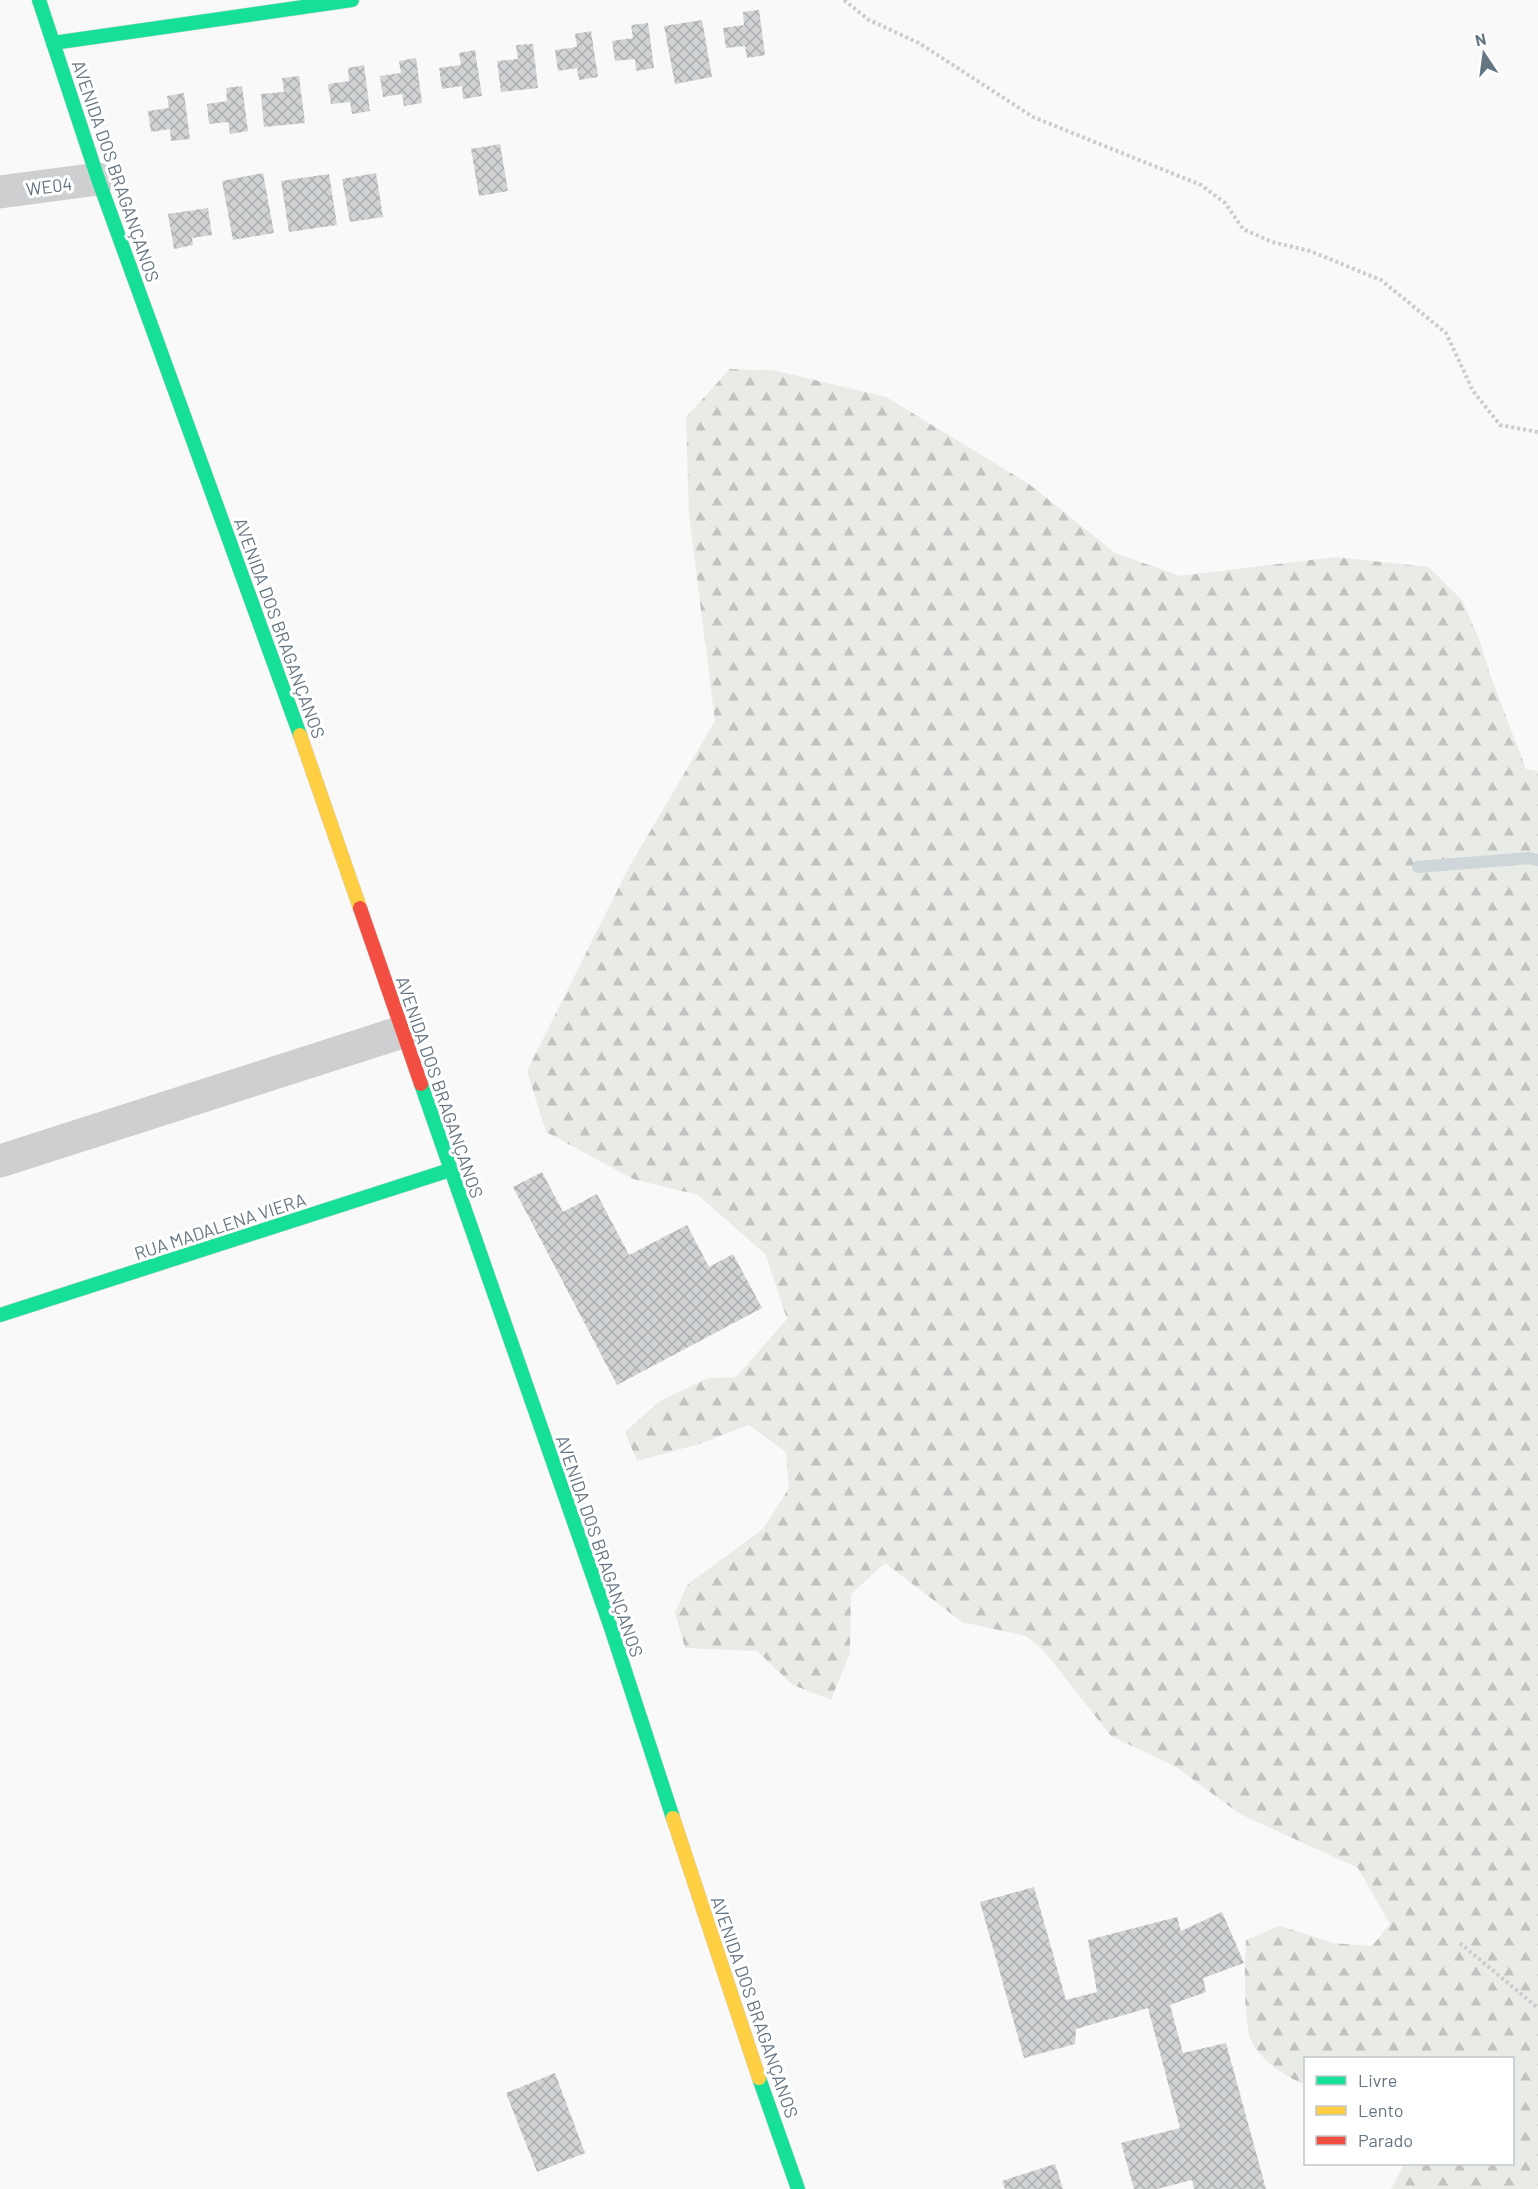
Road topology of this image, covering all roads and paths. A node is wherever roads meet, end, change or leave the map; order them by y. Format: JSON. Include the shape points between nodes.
{"nodes":[{"id":1,"x":39,"y":0,"type":"edge"},
{"id":2,"x":352,"y":0,"type":"edge"},
{"id":3,"x":844,"y":0,"type":"edge"},
{"id":4,"x":53,"y":43,"type":"junction"},
{"id":5,"x":99,"y":179,"type":"junction"},
{"id":6,"x":0,"y":192,"type":"edge"},
{"id":7,"x":1538,"y":432,"type":"edge"},
{"id":8,"x":402,"y":1032,"type":"junction"},
{"id":9,"x":0,"y":1161,"type":"edge"},
{"id":10,"x":450,"y":1170,"type":"junction"},
{"id":11,"x":0,"y":1315,"type":"edge"},
{"id":12,"x":1460,"y":1943,"type":"dead end"},
{"id":13,"x":1538,"y":2008,"type":"edge"},
{"id":14,"x":798,"y":2189,"type":"edge"}],
"edges":[{"from":1,"to":4,"type":"street","name":"AVENIDA DOS BRAGANÇANOS"},
{"from":2,"to":4,"type":"street"},
{"from":3,"to":7,"type":"path","via":[[869,20],[919,43],[1033,117],[1201,185],[1225,203],[1243,229],[1381,280],[1446,333],[1473,391],[1500,425]]},
{"from":4,"to":5,"type":"street","name":"AVENIDA DOS BRAGANÇANOS"},
{"from":5,"to":6,"type":"street","name":"WE04"},
{"from":5,"to":8,"type":"street","name":"AVENIDA DOS BRAGANÇANOS","via":[[261,624]]},
{"from":8,"to":9,"type":"street"},
{"from":8,"to":10,"type":"street","name":"AVENIDA DOS BRAGANÇANOS"},
{"from":10,"to":11,"type":"street","name":"RUA MADALENA VIERA"},
{"from":10,"to":14,"type":"street","name":"AVENIDA DOS BRAGANÇANOS","via":[[611,1628]]},
{"from":12,"to":13,"type":"path"}]}
